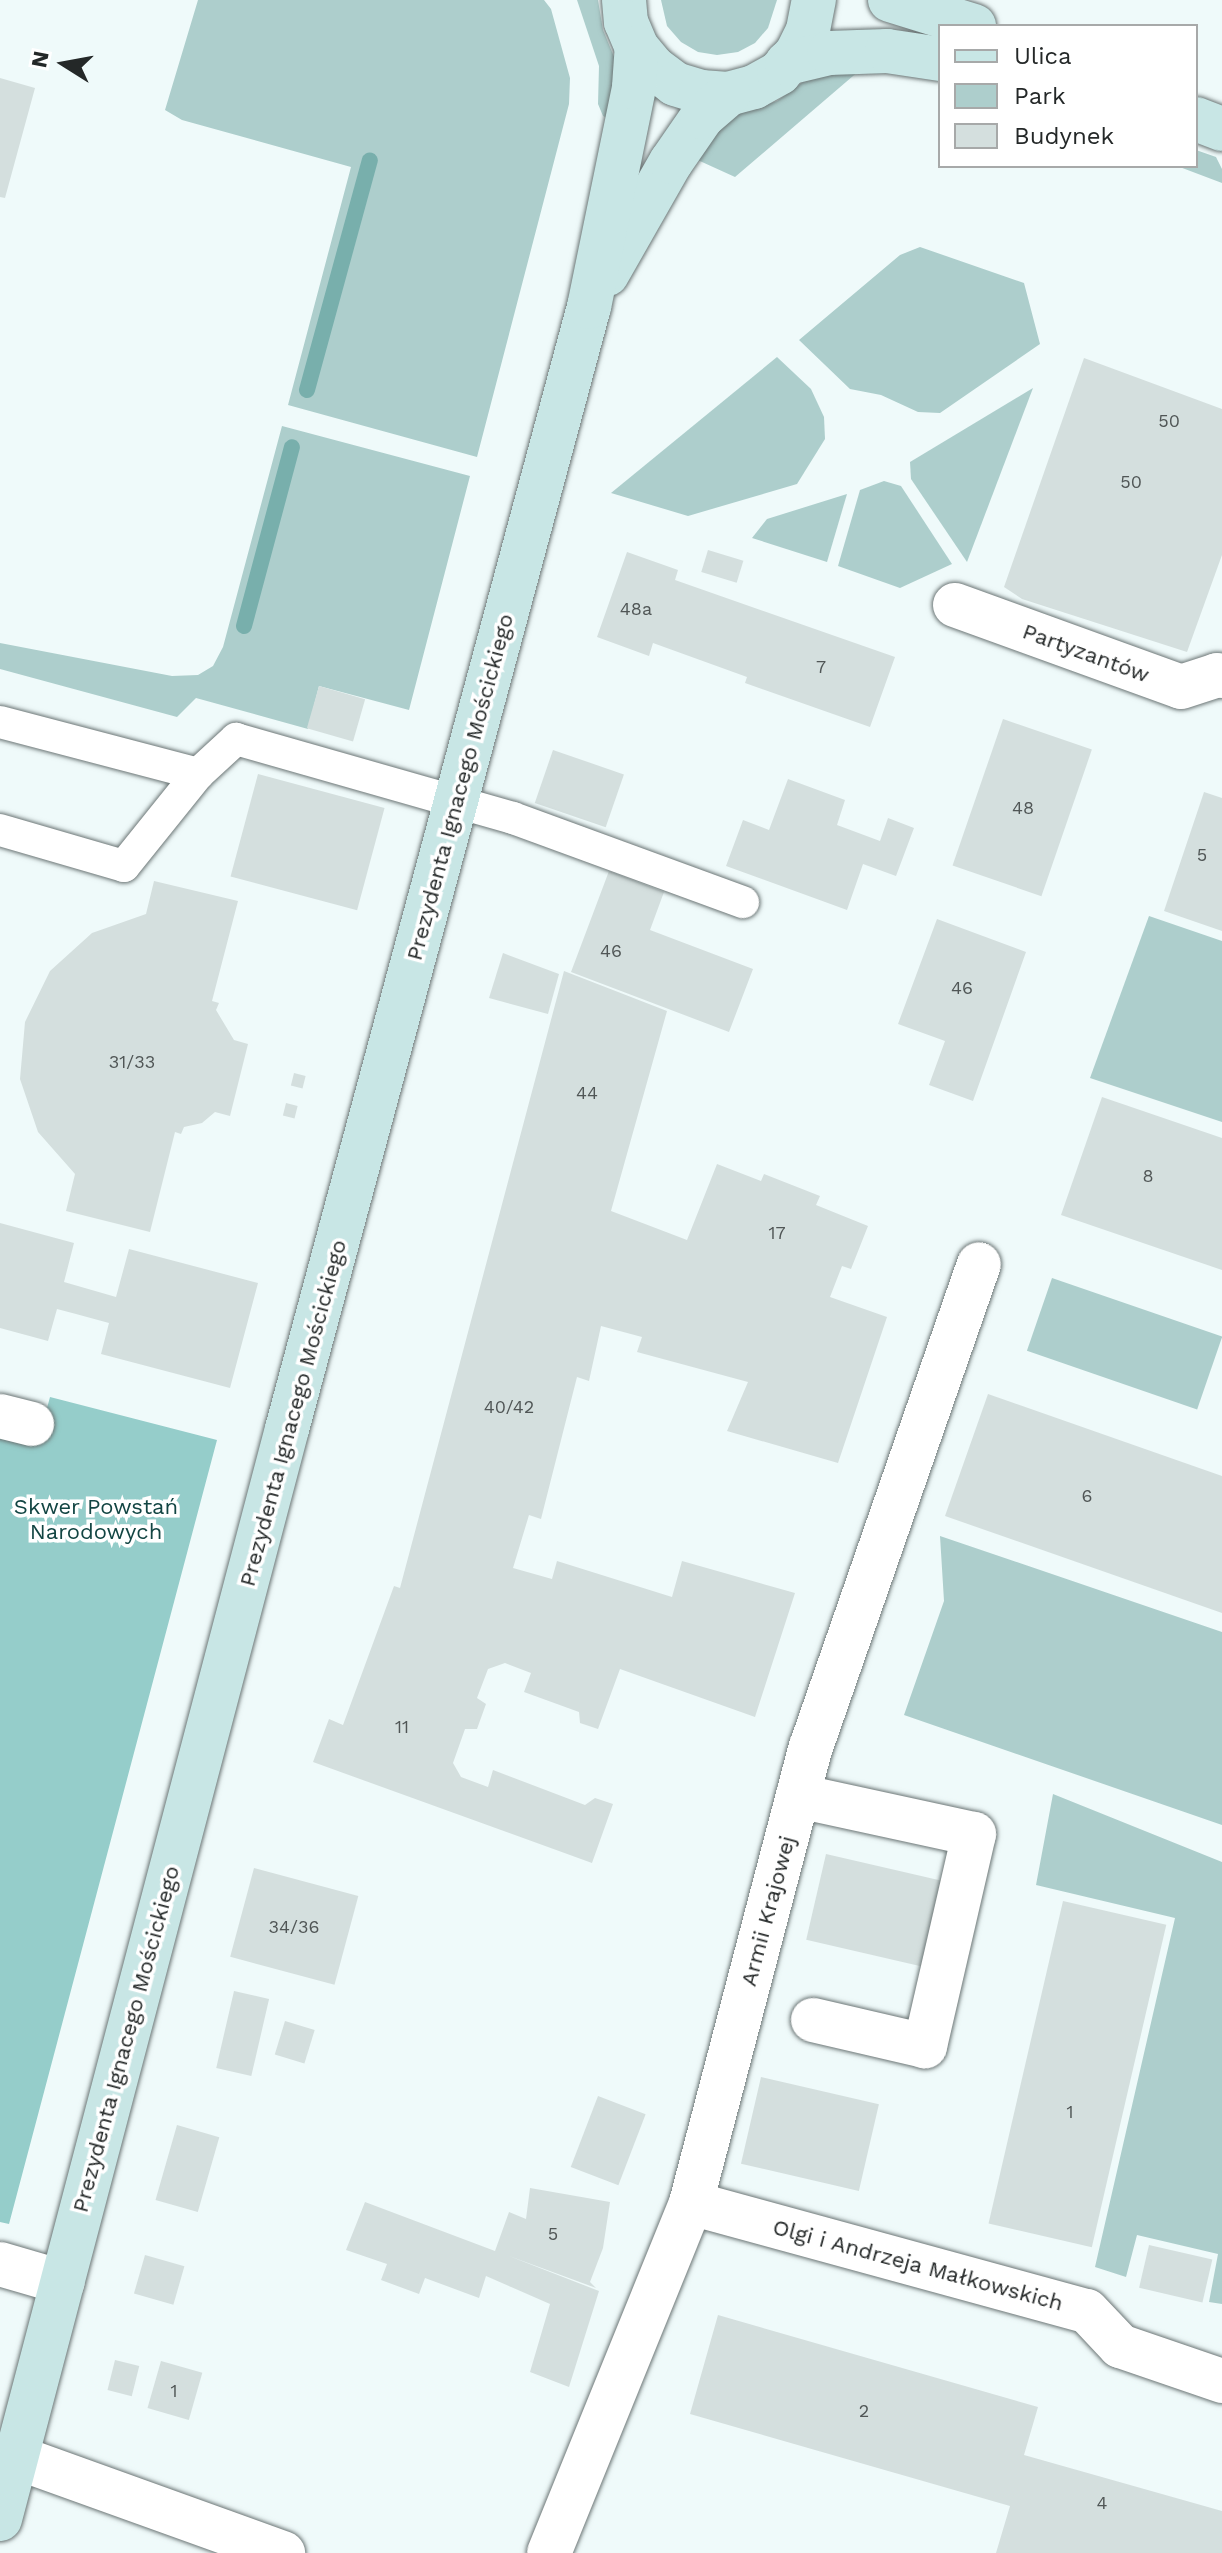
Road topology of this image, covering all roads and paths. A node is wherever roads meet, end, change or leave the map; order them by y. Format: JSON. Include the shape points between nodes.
{"nodes":[{"id":1,"x":624,"y":0,"type":"edge"},
{"id":2,"x":814,"y":0,"type":"edge"},
{"id":3,"x":890,"y":0,"type":"edge"},
{"id":4,"x":968,"y":24,"type":"edge"},
{"id":5,"x":637,"y":48,"type":"junction"},
{"id":6,"x":938,"y":59,"type":"edge"},
{"id":7,"x":787,"y":63,"type":"junction"},
{"id":8,"x":728,"y":94,"type":"junction"},
{"id":9,"x":1198,"y":120,"type":"edge"},
{"id":10,"x":1222,"y":129,"type":"edge"},
{"id":11,"x":589,"y":307,"type":"junction"},
{"id":12,"x":955,"y":605,"type":"dead end"},
{"id":13,"x":1220,"y":671,"type":"edge"},
{"id":14,"x":0,"y":722,"type":"edge"},
{"id":15,"x":198,"y":774,"type":"junction"},
{"id":16,"x":456,"y":800,"type":"junction"},
{"id":17,"x":0,"y":830,"type":"edge"},
{"id":18,"x":743,"y":902,"type":"dead end"},
{"id":19,"x":979,"y":1264,"type":"dead end"},
{"id":20,"x":798,"y":1796,"type":"junction"},
{"id":21,"x":813,"y":2020,"type":"dead end"},
{"id":22,"x":691,"y":2203,"type":"junction"},
{"id":23,"x":0,"y":2264,"type":"edge"},
{"id":24,"x":62,"y":2282,"type":"junction"},
{"id":25,"x":1222,"y":2381,"type":"edge"},
{"id":26,"x":16,"y":2457,"type":"junction"},
{"id":27,"x":0,"y":2519,"type":"edge"},
{"id":28,"x":283,"y":2553,"type":"edge"},
{"id":29,"x":549,"y":2553,"type":"edge"}],
"edges":[{"from":1,"to":5,"type":"main road"},
{"from":2,"to":7,"type":"main road","via":[[808,30]]},
{"from":3,"to":4,"type":"main road"},
{"from":5,"to":8,"type":"main road","via":[[675,84]]},
{"from":5,"to":11,"type":"main road","name":"Prezydenta Ignacego Mościckiego","via":[[634,87]]},
{"from":6,"to":7,"type":"main road","via":[[887,51],[829,53]]},
{"from":7,"to":8,"type":"main road","via":[[754,87]]},
{"from":8,"to":11,"type":"main road","name":"Prezydenta Ignacego Mościckiego","via":[[702,117],[671,162]]},
{"from":9,"to":10,"type":"main road"},
{"from":11,"to":16,"type":"main road","name":"Prezydenta Ignacego Mościckiego"},
{"from":12,"to":13,"type":"street","name":"Partyzantów","via":[[1181,687]]},
{"from":14,"to":15,"type":"lane"},
{"from":15,"to":16,"type":"lane","via":[[236,739]]},
{"from":15,"to":17,"type":"lane","via":[[124,866]]},
{"from":16,"to":18,"type":"lane"},
{"from":16,"to":24,"type":"main road","name":"Prezydenta Ignacego Mościckiego"},
{"from":19,"to":20,"type":"street","name":"Armii Krajowej"},
{"from":20,"to":21,"type":"street","via":[[974,1834],[925,2046]]},
{"from":20,"to":22,"type":"street","name":"Armii Krajowej"},
{"from":22,"to":25,"type":"street","name":"Olgi i Andrzeja Małkowskich","via":[[1087,2311],[1120,2346]]},
{"from":22,"to":29,"type":"street","name":"Armii Krajowej"},
{"from":23,"to":24,"type":"street"},
{"from":24,"to":26,"type":"main road","name":"Prezydenta Ignacego Mościckiego"},
{"from":26,"to":27,"type":"main road","name":"Prezydenta Ignacego Mościckiego"},
{"from":26,"to":28,"type":"street"}]}
